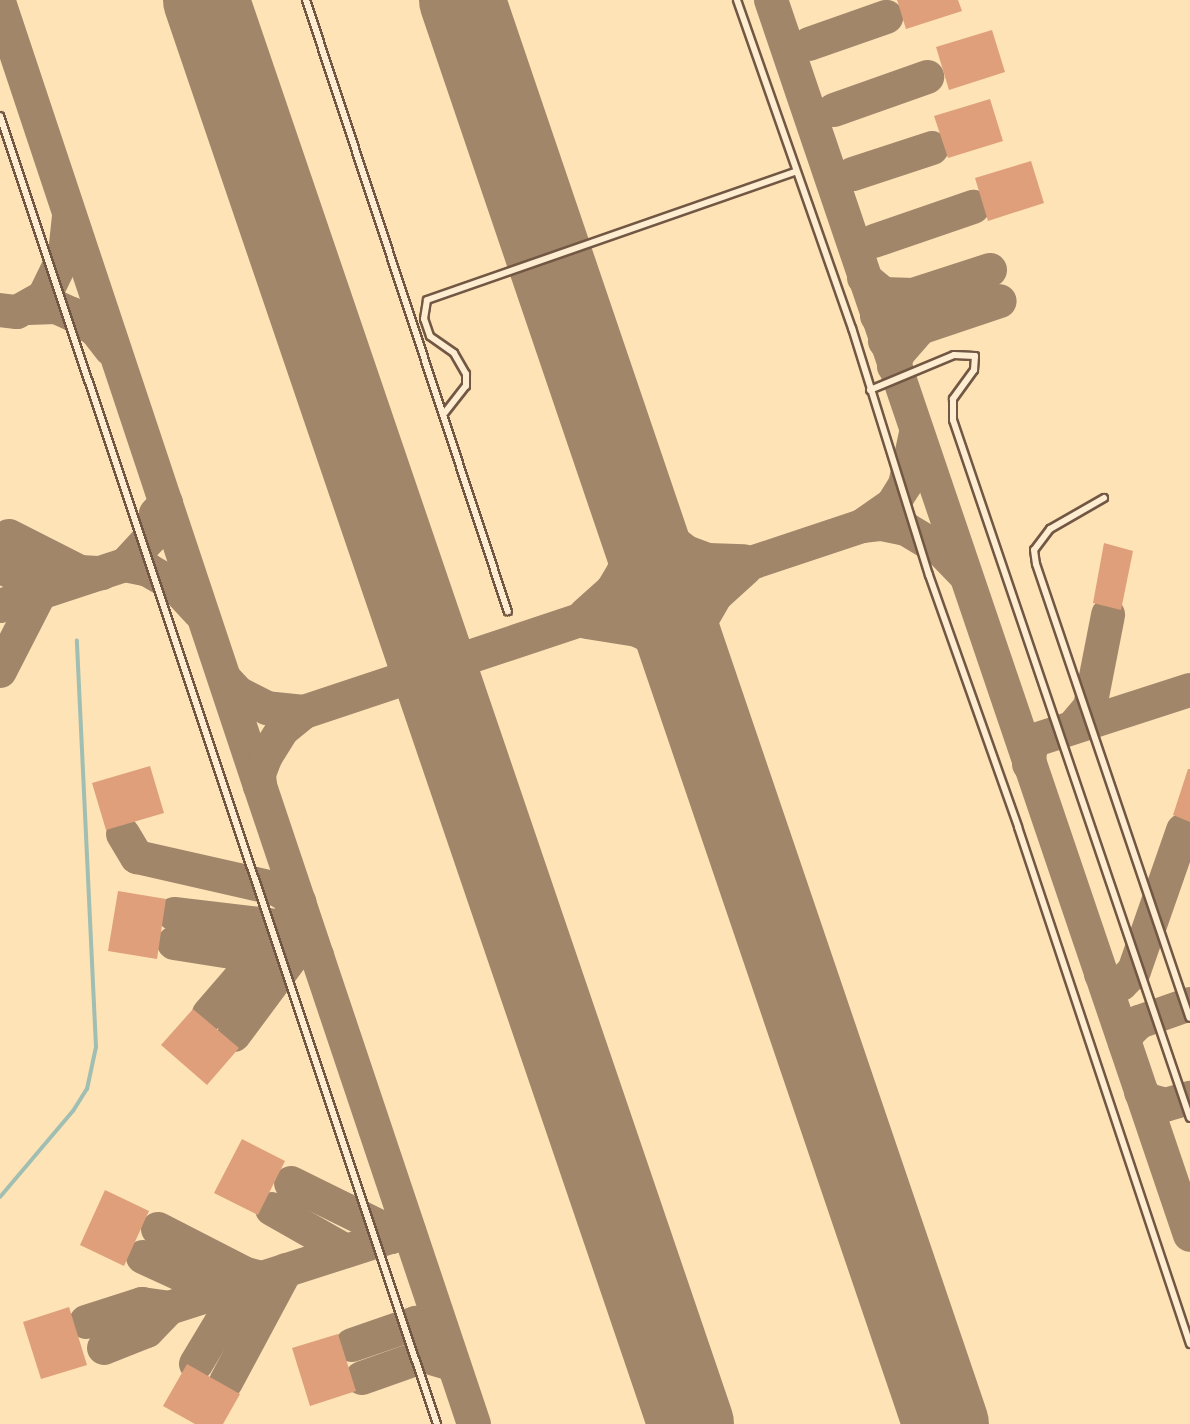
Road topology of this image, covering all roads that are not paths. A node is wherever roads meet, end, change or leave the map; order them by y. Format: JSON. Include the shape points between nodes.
{"nodes":[{"id":1,"x":306,"y":0,"type":"edge"},
{"id":2,"x":737,"y":0,"type":"edge"},
{"id":3,"x":0,"y":116,"type":"edge"},
{"id":4,"x":795,"y":172,"type":"junction"},
{"id":5,"x":870,"y":390,"type":"junction"},
{"id":6,"x":443,"y":415,"type":"junction"},
{"id":7,"x":1104,"y":498,"type":"dead end"},
{"id":8,"x":508,"y":612,"type":"dead end"},
{"id":9,"x":1190,"y":1018,"type":"edge"},
{"id":10,"x":1190,"y":1118,"type":"edge"},
{"id":11,"x":1190,"y":1344,"type":"edge"},
{"id":12,"x":436,"y":1424,"type":"edge"}],
"edges":[{"from":1,"to":6,"type":"lane"},
{"from":2,"to":4,"type":"lane"},
{"from":3,"to":12,"type":"lane"},
{"from":4,"to":5,"type":"lane"},
{"from":4,"to":6,"type":"lane","via":[[427,300],[424,319],[430,336],[454,353],[466,374],[466,386]]},
{"from":5,"to":10,"type":"lane","via":[[954,355],[975,356],[974,370],[952,399],[953,420]]},
{"from":5,"to":11,"type":"lane"},
{"from":6,"to":8,"type":"lane"},
{"from":7,"to":9,"type":"lane","via":[[1050,529],[1034,550],[1036,564]]}]}
